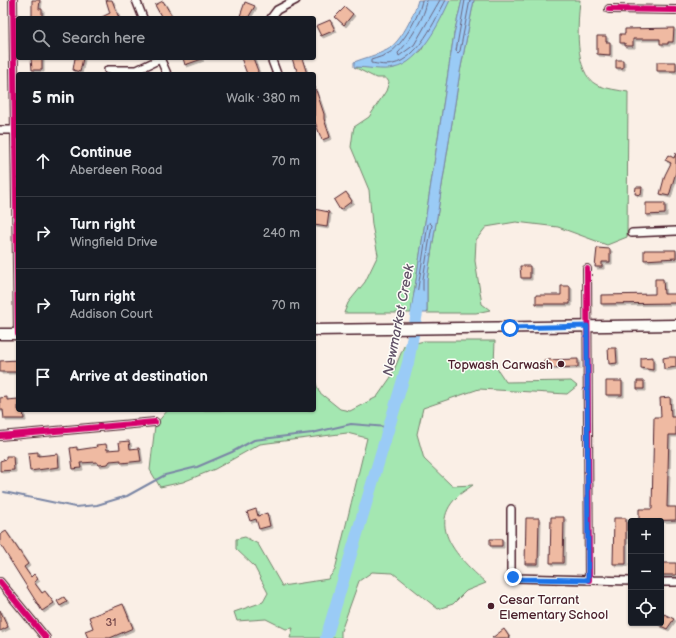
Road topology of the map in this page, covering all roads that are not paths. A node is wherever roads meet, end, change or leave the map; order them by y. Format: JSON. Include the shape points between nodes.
{"nodes":[{"id":1,"x":13,"y":0,"type":"edge"},
{"id":2,"x":136,"y":0,"type":"edge"},
{"id":3,"x":296,"y":0,"type":"edge"},
{"id":4,"x":609,"y":9,"type":"dead end"},
{"id":5,"x":676,"y":10,"type":"edge"},
{"id":6,"x":142,"y":16,"type":"edge"},
{"id":7,"x":272,"y":16,"type":"edge"},
{"id":8,"x":158,"y":60,"type":"edge"},
{"id":9,"x":160,"y":60,"type":"edge"},
{"id":10,"x":272,"y":60,"type":"edge"},
{"id":11,"x":108,"y":70,"type":"dead end"},
{"id":12,"x":166,"y":72,"type":"edge"},
{"id":13,"x":276,"y":72,"type":"edge"},
{"id":14,"x":0,"y":130,"type":"edge"},
{"id":15,"x":15,"y":130,"type":"junction"},
{"id":16,"x":16,"y":198,"type":"edge"},
{"id":17,"x":676,"y":231,"type":"edge"},
{"id":18,"x":632,"y":232,"type":"dead end"},
{"id":19,"x":586,"y":269,"type":"dead end"},
{"id":20,"x":676,"y":324,"type":"edge"},
{"id":21,"x":587,"y":326,"type":"junction"},
{"id":22,"x":316,"y":330,"type":"edge"},
{"id":23,"x":0,"y":334,"type":"edge"},
{"id":24,"x":16,"y":334,"type":"edge"},
{"id":25,"x":155,"y":422,"type":"dead end"},
{"id":26,"x":0,"y":436,"type":"edge"},
{"id":27,"x":511,"y":509,"type":"dead end"},
{"id":28,"x":588,"y":580,"type":"junction"},
{"id":29,"x":628,"y":581,"type":"edge"},
{"id":30,"x":664,"y":582,"type":"edge"},
{"id":31,"x":676,"y":582,"type":"edge"},
{"id":32,"x":1,"y":584,"type":"edge"},
{"id":33,"x":46,"y":638,"type":"edge"}],
"edges":[{"from":1,"to":15,"type":"street"},
{"from":2,"to":6,"type":"street"},
{"from":3,"to":7,"type":"street","via":[[277,10]]},
{"from":4,"to":5,"type":"street"},
{"from":8,"to":11,"type":"street","via":[[137,70]]},
{"from":9,"to":12,"type":"street"},
{"from":10,"to":13,"type":"street"},
{"from":14,"to":15,"type":"street"},
{"from":15,"to":16,"type":"street"},
{"from":17,"to":18,"type":"street"},
{"from":19,"to":21,"type":"street"},
{"from":20,"to":21,"type":"main road"},
{"from":21,"to":22,"type":"main road"},
{"from":21,"to":28,"type":"street"},
{"from":23,"to":24,"type":"main road"},
{"from":25,"to":26,"type":"street"},
{"from":27,"to":28,"type":"street","via":[[513,577]]},
{"from":28,"to":29,"type":"street"},
{"from":30,"to":31,"type":"street"},
{"from":32,"to":33,"type":"street"}]}
